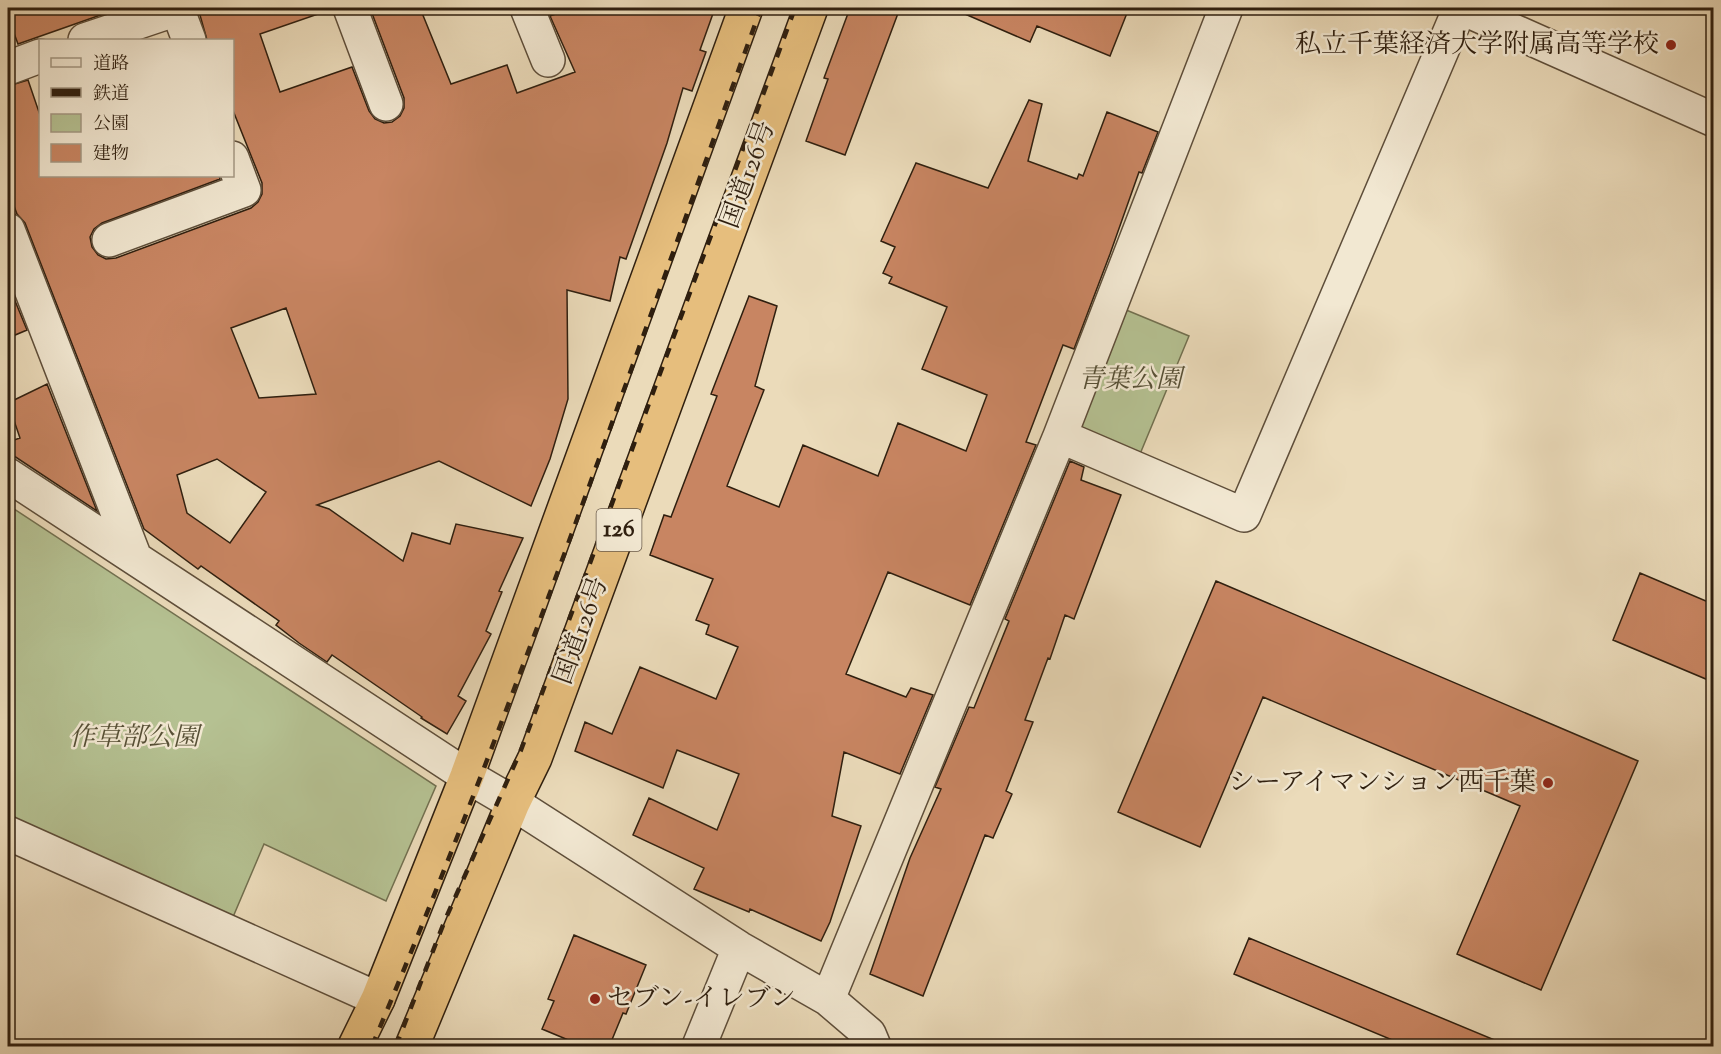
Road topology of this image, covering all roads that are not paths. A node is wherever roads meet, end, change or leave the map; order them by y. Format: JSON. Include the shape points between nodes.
{"nodes":[{"id":1,"x":178,"y":8,"type":"edge"},
{"id":2,"x":350,"y":8,"type":"edge"},
{"id":3,"x":527,"y":8,"type":"edge"},
{"id":4,"x":746,"y":8,"type":"edge"},
{"id":5,"x":811,"y":8,"type":"edge"},
{"id":6,"x":1226,"y":8,"type":"edge"},
{"id":7,"x":1477,"y":11,"type":"edge"},
{"id":8,"x":89,"y":39,"type":"edge"},
{"id":9,"x":189,"y":39,"type":"edge"},
{"id":10,"x":39,"y":56,"type":"edge"},
{"id":11,"x":548,"y":60,"type":"dead end"},
{"id":12,"x":8,"y":68,"type":"edge"},
{"id":13,"x":386,"y":104,"type":"dead end"},
{"id":14,"x":1713,"y":120,"type":"edge"},
{"id":15,"x":234,"y":163,"type":"edge"},
{"id":16,"x":8,"y":230,"type":"edge"},
{"id":17,"x":109,"y":240,"type":"dead end"},
{"id":18,"x":1060,"y":436,"type":"junction"},
{"id":19,"x":8,"y":475,"type":"edge"},
{"id":20,"x":135,"y":558,"type":"junction"},
{"id":21,"x":467,"y":776,"type":"junction"},
{"id":22,"x":513,"y":803,"type":"junction"},
{"id":23,"x":8,"y":833,"type":"edge"},
{"id":24,"x":739,"y":948,"type":"junction"},
{"id":25,"x":378,"y":999,"type":"junction"},
{"id":26,"x":828,"y":999,"type":"junction"},
{"id":27,"x":355,"y":1047,"type":"edge"},
{"id":28,"x":412,"y":1047,"type":"edge"},
{"id":29,"x":699,"y":1047,"type":"edge"},
{"id":30,"x":874,"y":1047,"type":"edge"}],
"edges":[{"from":1,"to":8,"type":"street"},
{"from":1,"to":9,"type":"street"},
{"from":2,"to":13,"type":"street"},
{"from":3,"to":11,"type":"street"},
{"from":4,"to":21,"type":"highway","number":"126"},
{"from":5,"to":22,"type":"highway","name":"国道126号","number":"126","via":[[535,758]]},
{"from":6,"to":18,"type":"street"},
{"from":7,"to":14,"type":"street"},
{"from":7,"to":18,"type":"street","via":[[1244,515]]},
{"from":10,"to":12,"type":"street"},
{"from":15,"to":17,"type":"street","via":[[244,189]]},
{"from":16,"to":20,"type":"street"},
{"from":18,"to":26,"type":"street"},
{"from":19,"to":20,"type":"street"},
{"from":20,"to":21,"type":"street"},
{"from":21,"to":22,"type":"street"},
{"from":21,"to":25,"type":"highway","number":"126"},
{"from":22,"to":24,"type":"street"},
{"from":22,"to":28,"type":"highway","name":"国道126号","number":"126"},
{"from":23,"to":25,"type":"street"},
{"from":24,"to":26,"type":"street"},
{"from":24,"to":29,"type":"street"},
{"from":25,"to":27,"type":"highway","number":"126"},
{"from":26,"to":30,"type":"street","via":[[869,1034]]}]}
